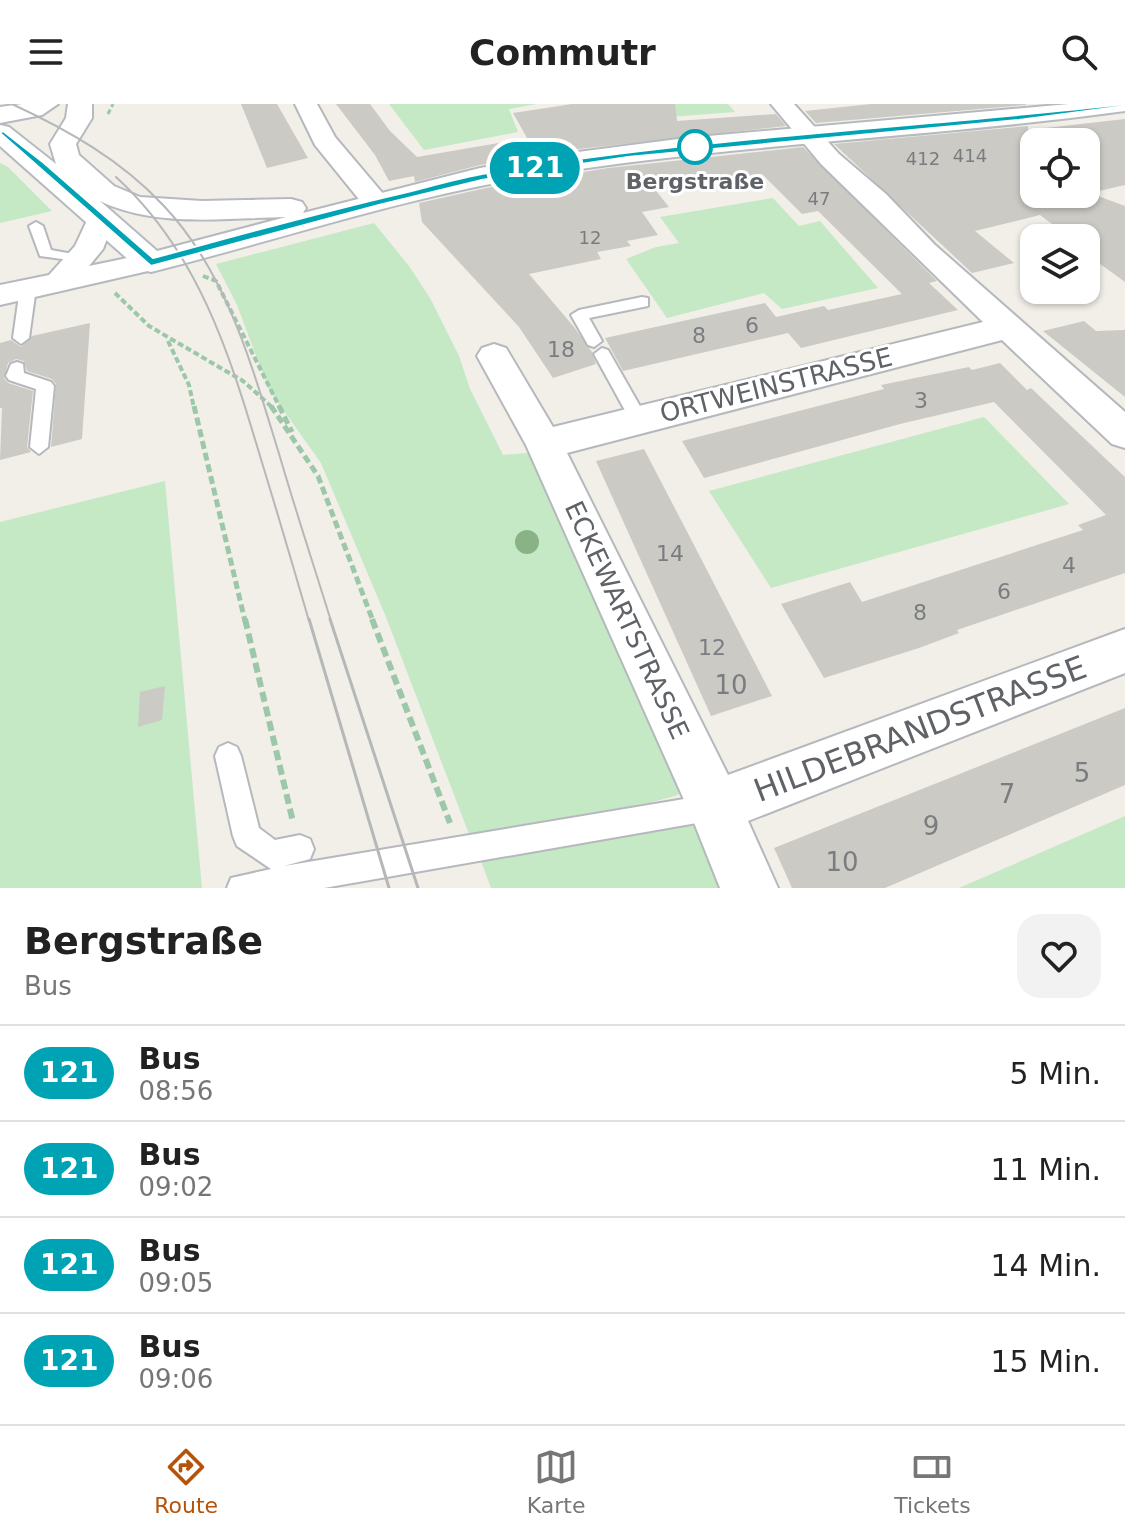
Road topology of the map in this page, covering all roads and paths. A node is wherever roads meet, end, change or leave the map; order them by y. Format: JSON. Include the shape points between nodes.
{"nodes":[{"id":1,"x":46,"y":104,"type":"edge"},
{"id":2,"x":80,"y":104,"type":"edge"},
{"id":3,"x":306,"y":104,"type":"edge"},
{"id":4,"x":782,"y":104,"type":"edge"},
{"id":5,"x":1125,"y":104,"type":"edge"},
{"id":6,"x":0,"y":115,"type":"edge"},
{"id":7,"x":0,"y":133,"type":"edge"},
{"id":8,"x":812,"y":136,"type":"junction"},
{"id":9,"x":367,"y":205,"type":"junction"},
{"id":10,"x":101,"y":218,"type":"junction"},
{"id":11,"x":36,"y":226,"type":"dead end"},
{"id":12,"x":151,"y":262,"type":"junction"},
{"id":13,"x":70,"y":269,"type":"junction"},
{"id":14,"x":193,"y":272,"type":"dead end"},
{"id":15,"x":110,"y":286,"type":"dead end"},
{"id":16,"x":14,"y":292,"type":"edge"},
{"id":17,"x":642,"y":302,"type":"dead end"},
{"id":18,"x":1008,"y":327,"type":"junction"},
{"id":19,"x":21,"y":338,"type":"dead end"},
{"id":20,"x":167,"y":340,"type":"junction"},
{"id":21,"x":494,"y":356,"type":"dead end"},
{"id":22,"x":17,"y":368,"type":"dead end"},
{"id":23,"x":639,"y":420,"type":"junction"},
{"id":24,"x":1125,"y":434,"type":"edge"},
{"id":25,"x":544,"y":444,"type":"junction"},
{"id":26,"x":298,"y":445,"type":"junction"},
{"id":27,"x":39,"y":447,"type":"dead end"},
{"id":28,"x":1125,"y":651,"type":"edge"},
{"id":29,"x":228,"y":756,"type":"dead end"},
{"id":30,"x":715,"y":807,"type":"junction"},
{"id":31,"x":300,"y":849,"type":"joint"},
{"id":32,"x":459,"y":849,"type":"junction"},
{"id":33,"x":241,"y":888,"type":"edge"},
{"id":34,"x":749,"y":888,"type":"edge"}],
"edges":[{"from":1,"to":6,"type":"main road"},
{"from":2,"to":9,"type":"main road","via":[[79,118],[63,144],[66,158],[104,192],[134,206],[202,210]]},
{"from":3,"to":9,"type":"street"},
{"from":4,"to":8,"type":"street"},
{"from":5,"to":8,"type":"main road"},
{"from":7,"to":10,"type":"main road"},
{"from":8,"to":9,"type":"main road","via":[[575,162],[482,177]]},
{"from":8,"to":18,"type":"street"},
{"from":9,"to":12,"type":"main road"},
{"from":10,"to":12,"type":"main road"},
{"from":10,"to":13,"type":"street","via":[[88,249]]},
{"from":11,"to":13,"type":"lane","via":[[45,253]]},
{"from":12,"to":13,"type":"street"},
{"from":13,"to":16,"type":"street"},
{"from":14,"to":26,"type":"path","via":[[216,281]]},
{"from":15,"to":20,"type":"path","via":[[132,315]]},
{"from":16,"to":19,"type":"lane"},
{"from":17,"to":23,"type":"lane","via":[[579,315]]},
{"from":18,"to":23,"type":"street","name":"ORTWEINSTRASSE"},
{"from":18,"to":24,"type":"street"},
{"from":20,"to":26,"type":"path","via":[[262,396]]},
{"from":20,"to":31,"type":"path","via":[[189,385]]},
{"from":21,"to":25,"type":"street","name":"ECKEWARTSTRASSE"},
{"from":22,"to":27,"type":"lane","via":[[15,376],[45,386]]},
{"from":23,"to":25,"type":"street","name":"ORTWEINSTRASSE"},
{"from":25,"to":30,"type":"street","name":"ECKEWARTSTRASSE"},
{"from":26,"to":32,"type":"path","via":[[318,476]]},
{"from":28,"to":30,"type":"street","name":"HILDEBRANDSTRASSE"},
{"from":29,"to":31,"type":"lane","via":[[247,836],[272,855]]},
{"from":30,"to":32,"type":"lane"},
{"from":30,"to":34,"type":"street","name":"ECKEWARTSTRASSE"},
{"from":32,"to":33,"type":"lane"}]}
